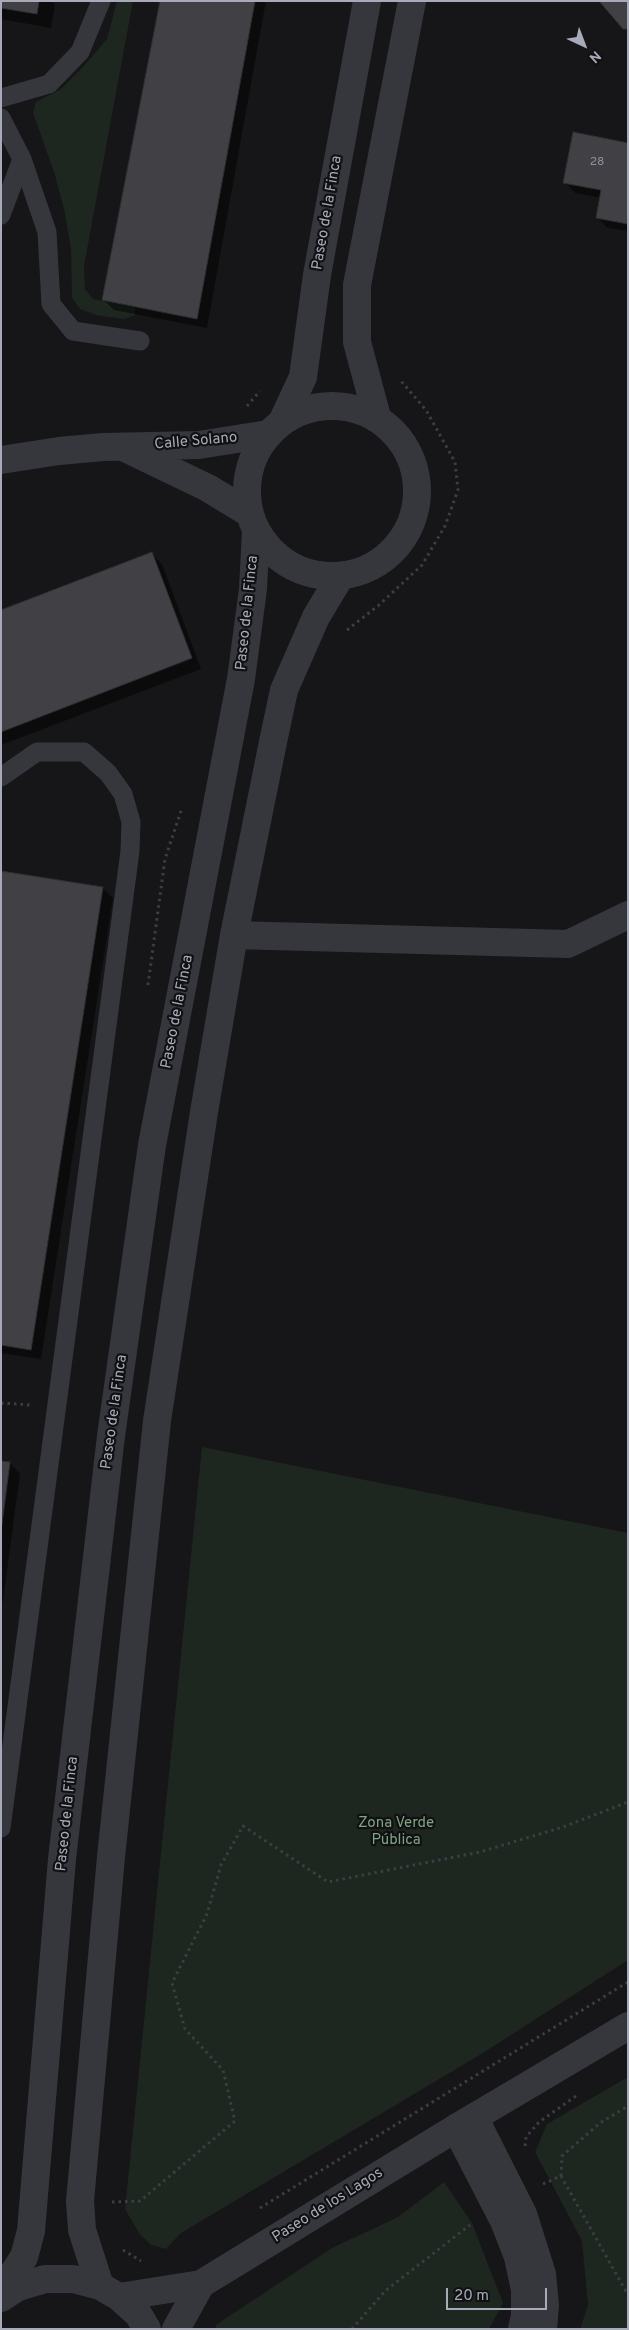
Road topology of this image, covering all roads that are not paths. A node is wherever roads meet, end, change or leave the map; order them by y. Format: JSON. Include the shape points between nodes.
{"nodes":[{"id":1,"x":101,"y":1,"type":"edge"},
{"id":2,"x":367,"y":1,"type":"edge"},
{"id":3,"x":412,"y":1,"type":"edge"},
{"id":4,"x":1,"y":98,"type":"edge"},
{"id":5,"x":1,"y":118,"type":"edge"},
{"id":6,"x":22,"y":159,"type":"junction"},
{"id":7,"x":1,"y":215,"type":"edge"},
{"id":8,"x":140,"y":341,"type":"dead end"},
{"id":9,"x":377,"y":417,"type":"junction"},
{"id":10,"x":275,"y":428,"type":"junction"},
{"id":11,"x":124,"y":448,"type":"junction"},
{"id":12,"x":1,"y":460,"type":"edge"},
{"id":13,"x":253,"y":522,"type":"junction"},
{"id":14,"x":340,"y":577,"type":"junction"},
{"id":15,"x":1,"y":777,"type":"edge"},
{"id":16,"x":628,"y":915,"type":"edge"},
{"id":17,"x":234,"y":935,"type":"junction"},
{"id":18,"x":1,"y":1828,"type":"edge"},
{"id":19,"x":628,"y":2026,"type":"edge"},
{"id":20,"x":465,"y":2122,"type":"junction"},
{"id":21,"x":201,"y":2284,"type":"junction"},
{"id":22,"x":1,"y":2292,"type":"edge"},
{"id":23,"x":110,"y":2292,"type":"junction"},
{"id":24,"x":1,"y":2298,"type":"edge"},
{"id":25,"x":147,"y":2329,"type":"edge"},
{"id":26,"x":176,"y":2329,"type":"edge"},
{"id":27,"x":522,"y":2329,"type":"edge"},
{"id":28,"x":543,"y":2329,"type":"edge"}],
"edges":[{"from":1,"to":4,"type":"lane","via":[[80,52],[49,84]]},
{"from":2,"to":10,"type":"street","name":"Paseo de la Finca","via":[[317,275],[302,377]]},
{"from":3,"to":9,"type":"street","via":[[357,285],[356,342]]},
{"from":5,"to":6,"type":"lane"},
{"from":6,"to":7,"type":"lane"},
{"from":6,"to":8,"type":"lane","via":[[47,232],[51,304],[73,331]]},
{"from":9,"to":10,"type":"street","via":[[346,406],[312,407]]},
{"from":9,"to":14,"type":"street","via":[[407,447],[419,488],[409,530],[380,563]]},
{"from":10,"to":11,"type":"street","name":"Calle Solano","via":[[199,446]]},
{"from":10,"to":13,"type":"street","via":[[249,471]]},
{"from":11,"to":12,"type":"street","name":"Calle Solano","via":[[59,450]]},
{"from":11,"to":13,"type":"street","name":"Calle Solano","via":[[208,488]]},
{"from":13,"to":14,"type":"street","via":[[277,557],[306,573]]},
{"from":13,"to":22,"type":"street","name":"Paseo de la Finca","via":[[253,589],[241,680],[152,1145],[111,1436],[62,1859],[31,2231],[24,2257]]},
{"from":14,"to":17,"type":"street","via":[[316,617],[284,690]]},
{"from":15,"to":18,"type":"lane","via":[[37,752],[84,752],[108,773],[123,794],[131,822],[128,870]]},
{"from":16,"to":17,"type":"street","via":[[568,944]]},
{"from":17,"to":23,"type":"street","via":[[157,1422],[111,1857],[80,2201],[82,2230]]},
{"from":19,"to":20,"type":"street","name":"Paseo de los Lagos"},
{"from":20,"to":21,"type":"street","name":"Paseo de los Lagos"},
{"from":20,"to":27,"type":"street","via":[[518,2257],[526,2290]]},
{"from":20,"to":28,"type":"street","via":[[523,2214],[540,2265],[545,2305]]},
{"from":21,"to":23,"type":"street","name":"Paseo de los Lagos"},
{"from":21,"to":26,"type":"street","name":"Paseo de los Lagos"},
{"from":23,"to":24,"type":"street","via":[[73,2279],[45,2279],[18,2287]]},
{"from":23,"to":25,"type":"street","via":[[138,2314]]}]}
